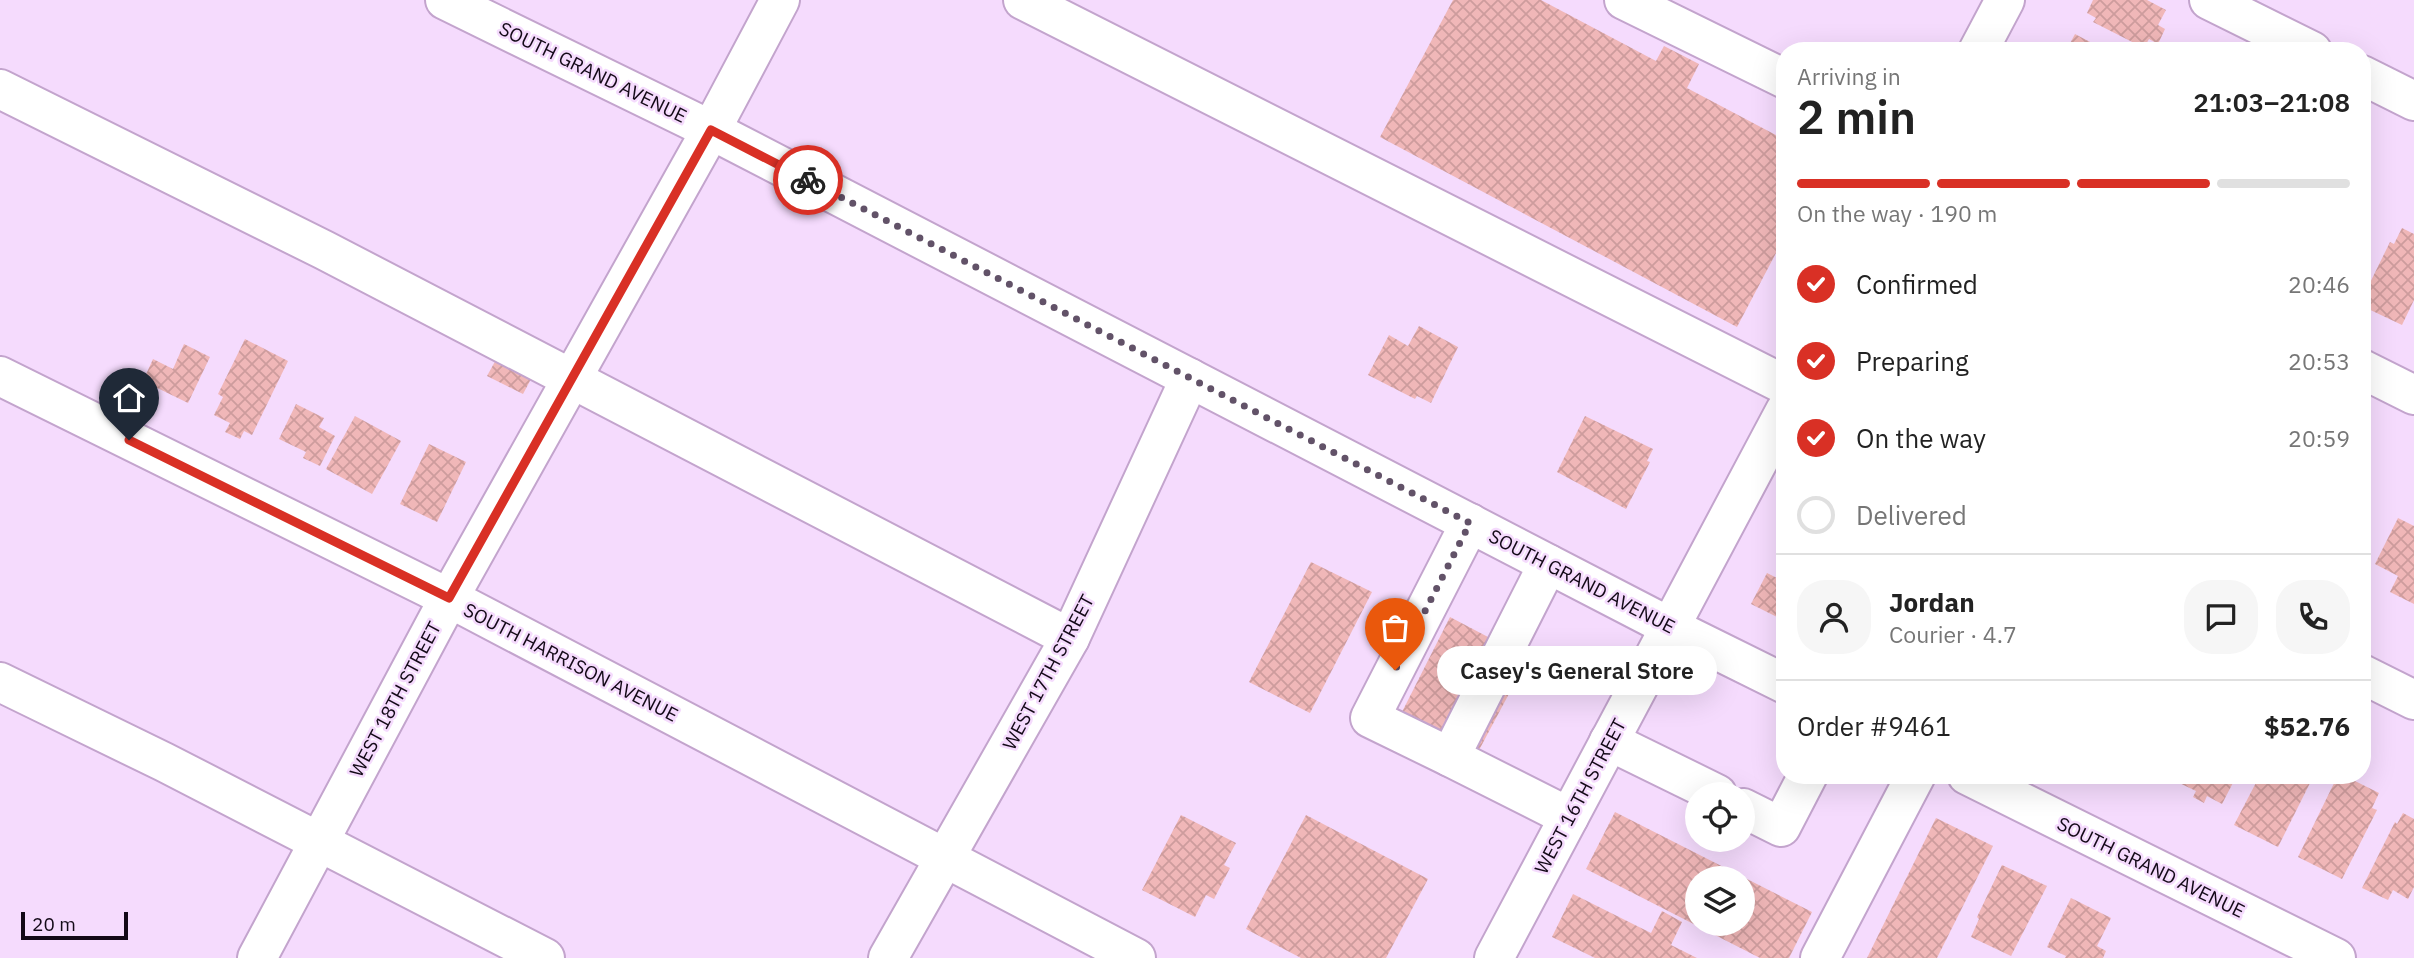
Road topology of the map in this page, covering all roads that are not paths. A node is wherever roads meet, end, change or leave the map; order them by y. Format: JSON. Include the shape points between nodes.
{"nodes":[{"id":1,"x":445,"y":0,"type":"edge"},
{"id":2,"x":780,"y":0,"type":"edge"},
{"id":3,"x":1023,"y":0,"type":"edge"},
{"id":4,"x":1624,"y":0,"type":"edge"},
{"id":5,"x":2005,"y":0,"type":"edge"},
{"id":6,"x":2209,"y":0,"type":"edge"},
{"id":7,"x":1983,"y":42,"type":"edge"},
{"id":8,"x":2294,"y":42,"type":"edge"},
{"id":9,"x":1776,"y":75,"type":"edge"},
{"id":10,"x":2371,"y":80,"type":"edge"},
{"id":11,"x":0,"y":89,"type":"edge"},
{"id":12,"x":2414,"y":101,"type":"edge"},
{"id":13,"x":711,"y":130,"type":"junction"},
{"id":14,"x":2371,"y":373,"type":"edge"},
{"id":15,"x":0,"y":376,"type":"edge"},
{"id":16,"x":1190,"y":378,"type":"junction"},
{"id":17,"x":572,"y":379,"type":"junction"},
{"id":18,"x":1776,"y":380,"type":"edge"},
{"id":19,"x":2414,"y":394,"type":"edge"},
{"id":20,"x":1776,"y":428,"type":"edge"},
{"id":21,"x":1470,"y":523,"type":"junction"},
{"id":22,"x":1548,"y":564,"type":"junction"},
{"id":23,"x":449,"y":598,"type":"junction"},
{"id":24,"x":1670,"y":627,"type":"junction"},
{"id":25,"x":1070,"y":638,"type":"junction"},
{"id":26,"x":2371,"y":678,"type":"edge"},
{"id":27,"x":1776,"y":680,"type":"edge"},
{"id":28,"x":0,"y":682,"type":"edge"},
{"id":29,"x":2414,"y":700,"type":"edge"},
{"id":30,"x":1609,"y":741,"type":"junction"},
{"id":31,"x":1450,"y":757,"type":"junction"},
{"id":32,"x":1693,"y":782,"type":"edge"},
{"id":33,"x":1803,"y":784,"type":"edge"},
{"id":34,"x":1911,"y":784,"type":"edge"},
{"id":35,"x":1985,"y":784,"type":"edge"},
{"id":36,"x":1755,"y":814,"type":"edge"},
{"id":37,"x":1569,"y":817,"type":"junction"},
{"id":38,"x":319,"y":842,"type":"junction"},
{"id":39,"x":946,"y":856,"type":"junction"},
{"id":40,"x":257,"y":958,"type":"edge"},
{"id":41,"x":545,"y":958,"type":"edge"},
{"id":42,"x":888,"y":958,"type":"edge"},
{"id":43,"x":1136,"y":958,"type":"edge"},
{"id":44,"x":1494,"y":958,"type":"edge"},
{"id":45,"x":1820,"y":958,"type":"edge"},
{"id":46,"x":2336,"y":958,"type":"edge"}],
"edges":[{"from":1,"to":13,"type":"street","name":"SOUTH GRAND AVENUE"},
{"from":2,"to":13,"type":"street","name":"WEST 18TH STREET"},
{"from":3,"to":18,"type":"street"},
{"from":4,"to":9,"type":"street"},
{"from":5,"to":7,"type":"street"},
{"from":6,"to":8,"type":"street"},
{"from":10,"to":12,"type":"street"},
{"from":11,"to":17,"type":"street"},
{"from":13,"to":16,"type":"street","name":"SOUTH GRAND AVENUE"},
{"from":13,"to":17,"type":"street","name":"WEST 18TH STREET"},
{"from":14,"to":19,"type":"street"},
{"from":15,"to":23,"type":"street","name":"SOUTH HARRISON AVENUE"},
{"from":16,"to":21,"type":"street","name":"SOUTH GRAND AVENUE"},
{"from":16,"to":25,"type":"street","name":"WEST 17TH STREET"},
{"from":17,"to":23,"type":"street","name":"WEST 18TH STREET"},
{"from":17,"to":25,"type":"street"},
{"from":20,"to":24,"type":"street","name":"WEST 16TH STREET"},
{"from":21,"to":22,"type":"street","name":"SOUTH GRAND AVENUE"},
{"from":21,"to":31,"type":"street","via":[[1370,718]]},
{"from":22,"to":24,"type":"street","name":"SOUTH GRAND AVENUE"},
{"from":22,"to":31,"type":"street"},
{"from":23,"to":38,"type":"street","name":"WEST 18TH STREET"},
{"from":23,"to":39,"type":"street","name":"SOUTH HARRISON AVENUE"},
{"from":24,"to":27,"type":"street","name":"SOUTH GRAND AVENUE"},
{"from":24,"to":30,"type":"street","name":"WEST 16TH STREET"},
{"from":25,"to":39,"type":"street","name":"WEST 17TH STREET"},
{"from":26,"to":29,"type":"street"},
{"from":28,"to":38,"type":"street"},
{"from":30,"to":32,"type":"street"},
{"from":30,"to":37,"type":"street","name":"WEST 16TH STREET"},
{"from":31,"to":37,"type":"street"},
{"from":33,"to":36,"type":"street","via":[[1781,827]]},
{"from":34,"to":45,"type":"street"},
{"from":35,"to":46,"type":"street","name":"SOUTH GRAND AVENUE"},
{"from":37,"to":44,"type":"street","name":"WEST 16TH STREET"},
{"from":38,"to":40,"type":"street","name":"WEST 18TH STREET"},
{"from":38,"to":41,"type":"street"},
{"from":39,"to":42,"type":"street","name":"WEST 17TH STREET"},
{"from":39,"to":43,"type":"street","name":"SOUTH HARRISON AVENUE"}]}
